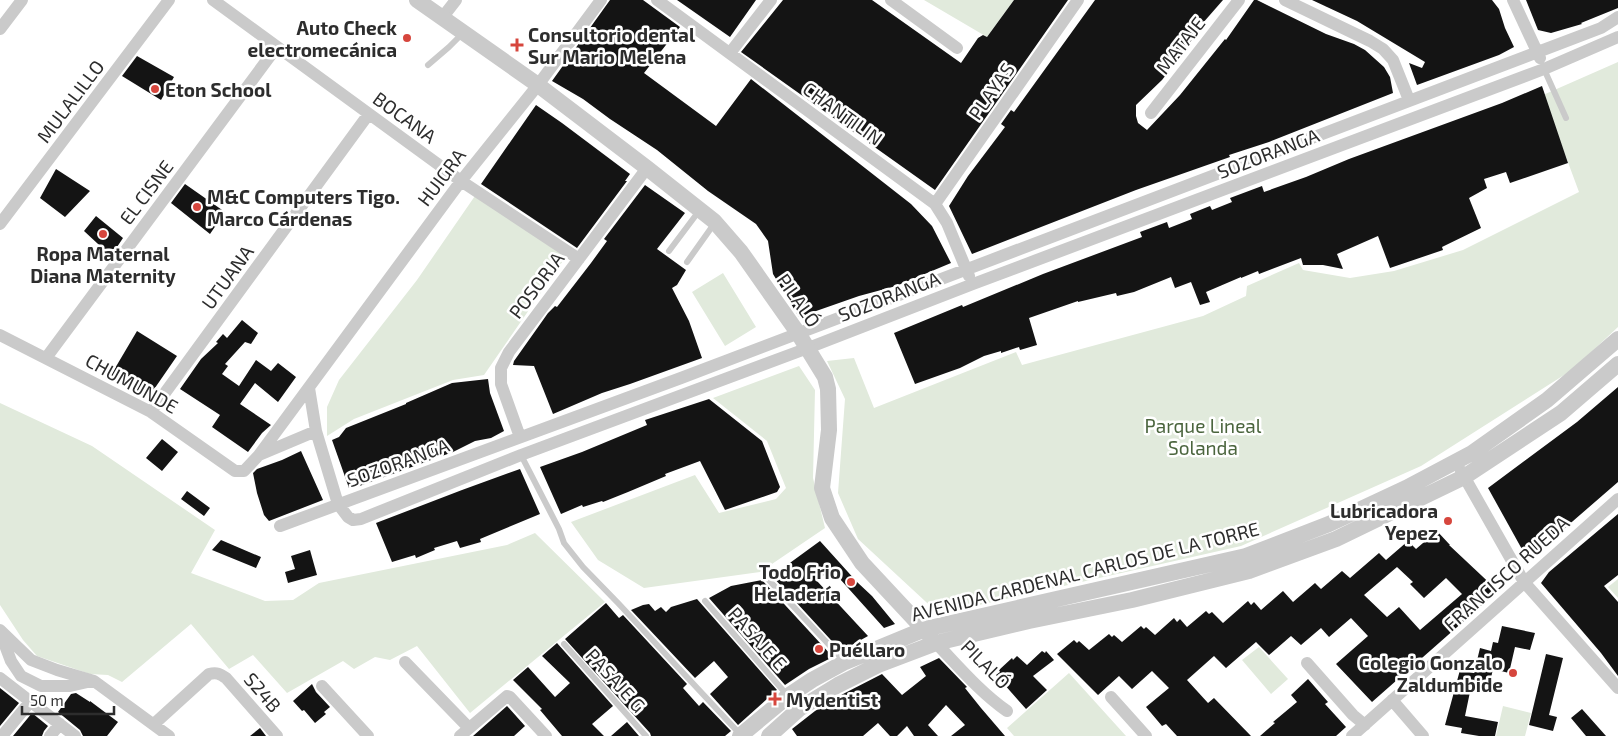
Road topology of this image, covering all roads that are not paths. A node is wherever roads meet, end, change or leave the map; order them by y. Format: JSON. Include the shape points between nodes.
{"nodes":[{"id":1,"x":22,"y":0,"type":"edge"},
{"id":2,"x":169,"y":0,"type":"edge"},
{"id":3,"x":213,"y":0,"type":"edge"},
{"id":4,"x":417,"y":0,"type":"edge"},
{"id":5,"x":456,"y":0,"type":"edge"},
{"id":6,"x":601,"y":0,"type":"edge"},
{"id":7,"x":657,"y":0,"type":"edge"},
{"id":8,"x":771,"y":0,"type":"edge"},
{"id":9,"x":891,"y":0,"type":"edge"},
{"id":10,"x":1078,"y":0,"type":"edge"},
{"id":11,"x":1239,"y":0,"type":"edge"},
{"id":12,"x":1285,"y":0,"type":"edge"},
{"id":13,"x":1513,"y":0,"type":"edge"},
{"id":14,"x":1618,"y":17,"type":"edge"},
{"id":15,"x":442,"y":18,"type":"junction"},
{"id":16,"x":0,"y":29,"type":"edge"},
{"id":17,"x":463,"y":33,"type":"junction"},
{"id":18,"x":1618,"y":37,"type":"edge"},
{"id":19,"x":276,"y":48,"type":"junction"},
{"id":20,"x":957,"y":48,"type":"dead end"},
{"id":21,"x":1538,"y":52,"type":"junction"},
{"id":22,"x":730,"y":53,"type":"junction"},
{"id":23,"x":428,"y":65,"type":"dead end"},
{"id":24,"x":1544,"y":69,"type":"junction"},
{"id":25,"x":538,"y":85,"type":"junction"},
{"id":26,"x":1409,"y":100,"type":"junction"},
{"id":27,"x":1151,"y":112,"type":"dead end"},
{"id":28,"x":368,"y":114,"type":"junction"},
{"id":29,"x":1566,"y":118,"type":"dead end"},
{"id":30,"x":647,"y":168,"type":"junction"},
{"id":31,"x":461,"y":181,"type":"junction"},
{"id":32,"x":936,"y":204,"type":"junction"},
{"id":33,"x":700,"y":210,"type":"junction"},
{"id":34,"x":715,"y":223,"type":"junction"},
{"id":35,"x":0,"y":224,"type":"edge"},
{"id":36,"x":669,"y":251,"type":"dead end"},
{"id":37,"x":579,"y":259,"type":"junction"},
{"id":38,"x":687,"y":262,"type":"dead end"},
{"id":39,"x":966,"y":269,"type":"junction"},
{"id":40,"x":973,"y":284,"type":"junction"},
{"id":41,"x":798,"y":333,"type":"junction"},
{"id":42,"x":0,"y":335,"type":"edge"},
{"id":43,"x":1618,"y":339,"type":"edge"},
{"id":44,"x":808,"y":348,"type":"junction"},
{"id":45,"x":46,"y":358,"type":"junction"},
{"id":46,"x":1618,"y":364,"type":"edge"},
{"id":47,"x":681,"y":378,"type":"junction"},
{"id":48,"x":309,"y":388,"type":"junction"},
{"id":49,"x":686,"y":394,"type":"junction"},
{"id":50,"x":151,"y":412,"type":"junction"},
{"id":51,"x":316,"y":432,"type":"junction"},
{"id":52,"x":520,"y":437,"type":"junction"},
{"id":53,"x":259,"y":455,"type":"junction"},
{"id":54,"x":522,"y":455,"type":"junction"},
{"id":55,"x":1456,"y":462,"type":"junction"},
{"id":56,"x":240,"y":472,"type":"joint"},
{"id":57,"x":1464,"y":477,"type":"junction"},
{"id":58,"x":1618,"y":499,"type":"edge"},
{"id":59,"x":338,"y":504,"type":"junction"},
{"id":60,"x":280,"y":526,"type":"dead end"},
{"id":61,"x":766,"y":577,"type":"dead end"},
{"id":62,"x":1524,"y":582,"type":"junction"},
{"id":63,"x":704,"y":601,"type":"dead end"},
{"id":64,"x":925,"y":629,"type":"junction"},
{"id":65,"x":0,"y":631,"type":"edge"},
{"id":66,"x":936,"y":643,"type":"junction"},
{"id":67,"x":564,"y":644,"type":"dead end"},
{"id":68,"x":11,"y":661,"type":"junction"},
{"id":69,"x":405,"y":662,"type":"dead end"},
{"id":70,"x":845,"y":662,"type":"junction"},
{"id":71,"x":1307,"y":663,"type":"dead end"},
{"id":72,"x":0,"y":674,"type":"edge"},
{"id":73,"x":0,"y":678,"type":"edge"},
{"id":74,"x":94,"y":681,"type":"junction"},
{"id":75,"x":322,"y":686,"type":"dead end"},
{"id":76,"x":1618,"y":688,"type":"edge"},
{"id":77,"x":788,"y":696,"type":"junction"},
{"id":78,"x":1111,"y":697,"type":"dead end"},
{"id":79,"x":1392,"y":700,"type":"junction"},
{"id":80,"x":30,"y":702,"type":"junction"},
{"id":81,"x":1007,"y":712,"type":"dead end"},
{"id":82,"x":60,"y":724,"type":"junction"},
{"id":83,"x":154,"y":724,"type":"junction"},
{"id":84,"x":1365,"y":724,"type":"junction"},
{"id":85,"x":464,"y":732,"type":"edge"},
{"id":86,"x":2,"y":736,"type":"edge"},
{"id":87,"x":50,"y":736,"type":"edge"},
{"id":88,"x":75,"y":736,"type":"edge"},
{"id":89,"x":169,"y":736,"type":"edge"},
{"id":90,"x":277,"y":736,"type":"edge"},
{"id":91,"x":368,"y":736,"type":"edge"},
{"id":92,"x":546,"y":736,"type":"edge"},
{"id":93,"x":646,"y":736,"type":"edge"},
{"id":94,"x":741,"y":736,"type":"edge"},
{"id":95,"x":769,"y":736,"type":"edge"},
{"id":96,"x":1146,"y":736,"type":"edge"},
{"id":97,"x":1352,"y":736,"type":"edge"},
{"id":98,"x":1423,"y":736,"type":"edge"}],
"edges":[{"from":1,"to":16,"type":"street"},
{"from":2,"to":35,"type":"street","name":"MULALILLO"},
{"from":3,"to":19,"type":"street","name":"BOCANA"},
{"from":4,"to":15,"type":"street","name":"PILALÓ"},
{"from":5,"to":15,"type":"street"},
{"from":6,"to":25,"type":"street","name":"HUIGRA"},
{"from":7,"to":22,"type":"street","name":"CHANTILIN"},
{"from":8,"to":22,"type":"street"},
{"from":9,"to":20,"type":"street"},
{"from":10,"to":32,"type":"street","name":"PLAYAS"},
{"from":11,"to":27,"type":"street","name":"MATAJE"},
{"from":12,"to":26,"type":"street","via":[[1383,49],[1393,60]]},
{"from":13,"to":21,"type":"street"},
{"from":14,"to":21,"type":"street","name":"SOZORANGA","via":[[1601,28]]},
{"from":15,"to":17,"type":"street","name":"PILALÓ"},
{"from":17,"to":23,"type":"lane"},
{"from":17,"to":25,"type":"street","name":"PILALÓ"},
{"from":18,"to":24,"type":"street","name":"SOZORANGA"},
{"from":19,"to":28,"type":"street","name":"BOCANA"},
{"from":19,"to":45,"type":"street","name":"EL CISNE"},
{"from":21,"to":24,"type":"street"},
{"from":21,"to":26,"type":"street","name":"SOZORANGA"},
{"from":22,"to":32,"type":"street","name":"CHANTILIN"},
{"from":24,"to":29,"type":"lane"},
{"from":24,"to":40,"type":"street","name":"SOZORANGA"},
{"from":25,"to":30,"type":"street","name":"PILALÓ"},
{"from":25,"to":31,"type":"street","name":"HUIGRA"},
{"from":26,"to":39,"type":"street","name":"SOZORANGA"},
{"from":28,"to":31,"type":"street","name":"BOCANA"},
{"from":28,"to":50,"type":"street","name":"UTUANA"},
{"from":30,"to":33,"type":"street","name":"PILALÓ"},
{"from":30,"to":37,"type":"street","name":"POSORJA"},
{"from":31,"to":37,"type":"street","name":"BOCANA"},
{"from":31,"to":48,"type":"street","name":"HUIGRA"},
{"from":32,"to":39,"type":"street","name":"CHANTILIN"},
{"from":33,"to":34,"type":"street","name":"PILALÓ"},
{"from":33,"to":36,"type":"lane"},
{"from":34,"to":38,"type":"lane"},
{"from":34,"to":41,"type":"street","name":"PILALÓ","via":[[741,252]]},
{"from":37,"to":52,"type":"street","name":"POSORJA","via":[[508,352],[501,368],[501,384]]},
{"from":39,"to":40,"type":"street","name":"CHANTILIN"},
{"from":39,"to":41,"type":"street","name":"SOZORANGA"},
{"from":40,"to":44,"type":"street","name":"SOZORANGA"},
{"from":41,"to":44,"type":"street","name":"PILALÓ"},
{"from":41,"to":47,"type":"street","name":"SOZORANGA"},
{"from":42,"to":45,"type":"street","name":"CHUMUNDE"},
{"from":43,"to":55,"type":"street","name":"AVENIDA CARDENAL CARLOS DE LA TORRE","via":[[1547,400]]},
{"from":44,"to":49,"type":"street","name":"SOZORANGA"},
{"from":44,"to":64,"type":"street","name":"PILALÓ","via":[[828,389],[829,430],[822,488],[832,518],[862,563]]},
{"from":45,"to":50,"type":"street","name":"CHUMUNDE"},
{"from":46,"to":57,"type":"street","name":"AVENIDA CARDENAL CARLOS DE LA TORRE","via":[[1562,413]]},
{"from":47,"to":49,"type":"street"},
{"from":47,"to":52,"type":"street","name":"SOZORANGA"},
{"from":48,"to":51,"type":"street"},
{"from":48,"to":53,"type":"street","name":"HUIGRA"},
{"from":49,"to":54,"type":"street","name":"SOZORANGA"},
{"from":50,"to":56,"type":"street","name":"CHUMUNDE"},
{"from":51,"to":53,"type":"street"},
{"from":51,"to":59,"type":"street"},
{"from":52,"to":59,"type":"street","name":"SOZORANGA"},
{"from":53,"to":56,"type":"street","name":"HUIGRA"},
{"from":54,"to":59,"type":"street","name":"SOZORANGA","via":[[362,519],[348,517]]},
{"from":54,"to":94,"type":"lane","via":[[564,543],[578,561]]},
{"from":55,"to":57,"type":"street"},
{"from":55,"to":64,"type":"street","name":"AVENIDA CARDENAL CARLOS DE LA TORRE","via":[[1329,524],[1246,556]]},
{"from":57,"to":62,"type":"street"},
{"from":57,"to":66,"type":"street","name":"AVENIDA CARDENAL CARLOS DE LA TORRE","via":[[1336,539],[1249,572]]},
{"from":58,"to":62,"type":"street","name":"FRANCISCO RUEDA"},
{"from":59,"to":60,"type":"street"},
{"from":61,"to":70,"type":"lane"},
{"from":62,"to":76,"type":"street"},
{"from":62,"to":79,"type":"street","name":"FRANCISCO RUEDA"},
{"from":63,"to":77,"type":"lane","name":"PASAJE E"},
{"from":64,"to":66,"type":"street","name":"PILALÓ"},
{"from":64,"to":70,"type":"street","name":"AVENIDA CARDENAL CARLOS DE LA TORRE"},
{"from":65,"to":68,"type":"street"},
{"from":65,"to":74,"type":"street","via":[[31,660]]},
{"from":66,"to":81,"type":"street","name":"PILALÓ","via":[[988,698]]},
{"from":66,"to":95,"type":"street","name":"AVENIDA CARDENAL CARLOS DE LA TORRE","via":[[878,665],[838,685]]},
{"from":67,"to":93,"type":"lane","name":"PASAJE G"},
{"from":68,"to":72,"type":"street"},
{"from":68,"to":74,"type":"street","via":[[21,676],[41,686],[70,686]]},
{"from":69,"to":85,"type":"street"},
{"from":70,"to":77,"type":"street","name":"AVENIDA CARDENAL CARLOS DE LA TORRE"},
{"from":71,"to":84,"type":"street"},
{"from":73,"to":80,"type":"street"},
{"from":74,"to":83,"type":"street"},
{"from":75,"to":91,"type":"street"},
{"from":77,"to":94,"type":"street","name":"AVENIDA CARDENAL CARLOS DE LA TORRE"},
{"from":78,"to":96,"type":"street"},
{"from":79,"to":84,"type":"street","name":"FRANCISCO RUEDA"},
{"from":79,"to":98,"type":"street"},
{"from":80,"to":82,"type":"street"},
{"from":80,"to":86,"type":"street"},
{"from":82,"to":87,"type":"street"},
{"from":82,"to":88,"type":"street"},
{"from":83,"to":89,"type":"street"},
{"from":83,"to":90,"type":"street","name":"S24B","via":[[209,674],[220,674]]},
{"from":84,"to":97,"type":"street","name":"FRANCISCO RUEDA"},
{"from":85,"to":92,"type":"street","via":[[504,698],[510,697]]}]}
